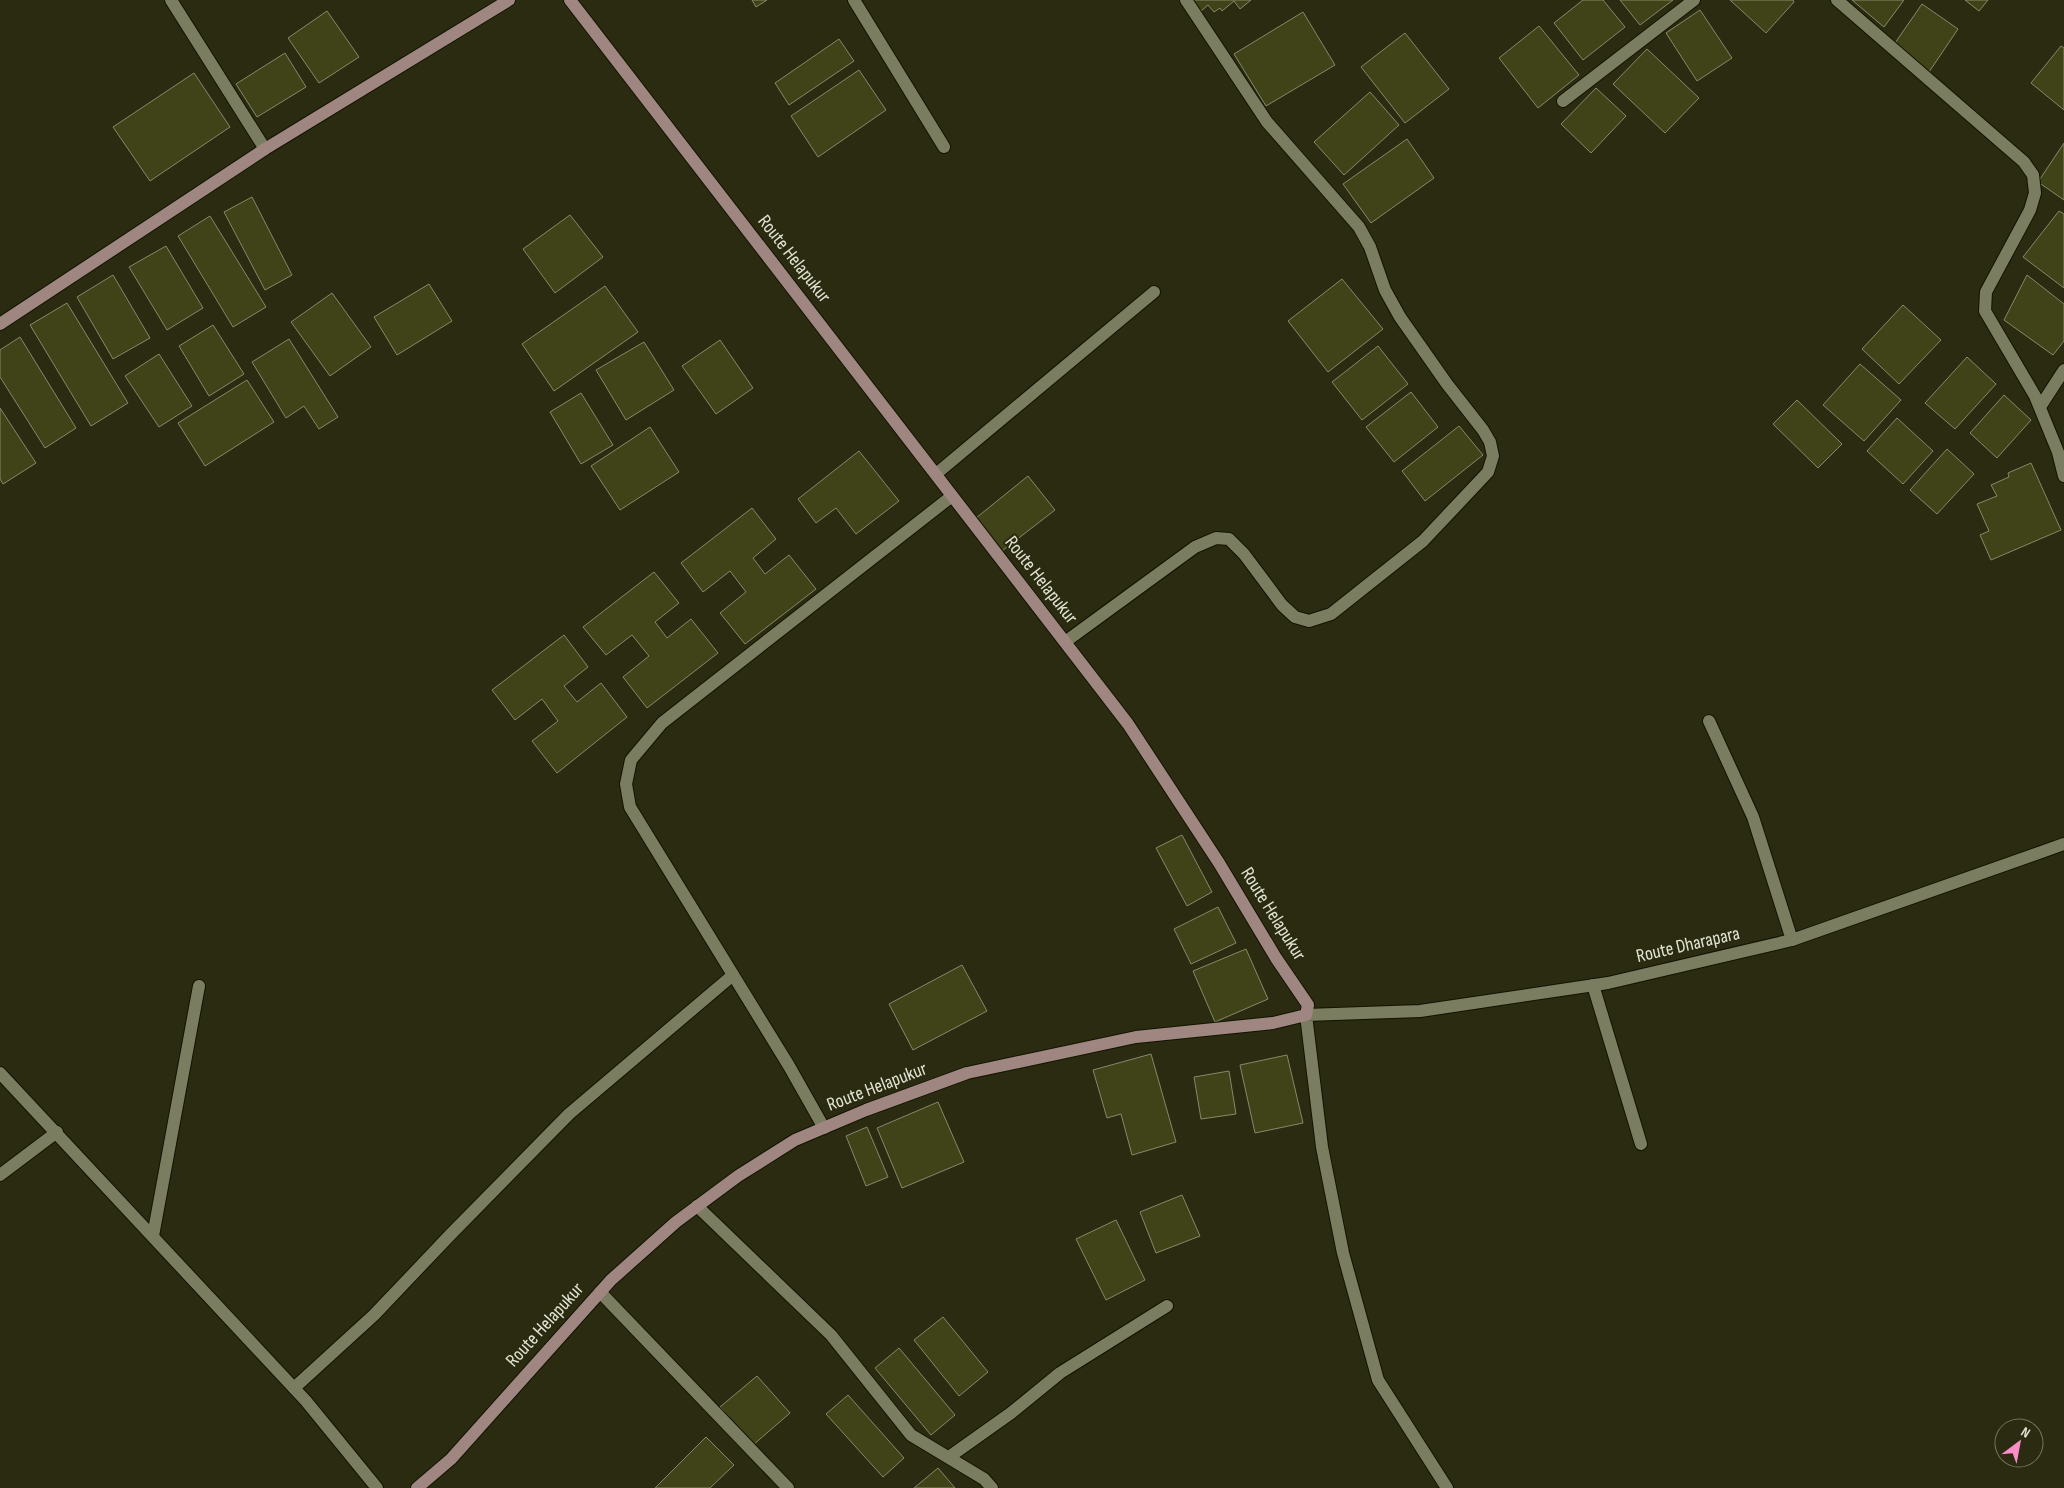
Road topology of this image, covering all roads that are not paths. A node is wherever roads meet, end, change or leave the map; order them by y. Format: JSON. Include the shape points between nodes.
{"nodes":[{"id":1,"x":171,"y":0,"type":"edge"},
{"id":2,"x":509,"y":0,"type":"edge"},
{"id":3,"x":570,"y":0,"type":"edge"},
{"id":4,"x":854,"y":0,"type":"edge"},
{"id":5,"x":1186,"y":0,"type":"edge"},
{"id":6,"x":1694,"y":0,"type":"edge"},
{"id":7,"x":1837,"y":0,"type":"edge"},
{"id":8,"x":1562,"y":101,"type":"dead end"},
{"id":9,"x":944,"y":147,"type":"dead end"},
{"id":10,"x":265,"y":149,"type":"junction"},
{"id":11,"x":1154,"y":292,"type":"dead end"},
{"id":12,"x":0,"y":324,"type":"edge"},
{"id":13,"x":2064,"y":370,"type":"edge"},
{"id":14,"x":2040,"y":407,"type":"junction"},
{"id":15,"x":936,"y":474,"type":"junction"},
{"id":16,"x":2064,"y":476,"type":"edge"},
{"id":17,"x":952,"y":496,"type":"junction"},
{"id":18,"x":1065,"y":642,"type":"junction"},
{"id":19,"x":1709,"y":721,"type":"dead end"},
{"id":20,"x":2064,"y":844,"type":"edge"},
{"id":21,"x":1792,"y":940,"type":"junction"},
{"id":22,"x":733,"y":975,"type":"junction"},
{"id":23,"x":1593,"y":985,"type":"junction"},
{"id":24,"x":199,"y":986,"type":"dead end"},
{"id":25,"x":1306,"y":1015,"type":"junction"},
{"id":26,"x":0,"y":1073,"type":"edge"},
{"id":27,"x":824,"y":1128,"type":"junction"},
{"id":28,"x":57,"y":1132,"type":"junction"},
{"id":29,"x":1641,"y":1144,"type":"dead end"},
{"id":30,"x":0,"y":1175,"type":"edge"},
{"id":31,"x":696,"y":1206,"type":"junction"},
{"id":32,"x":153,"y":1236,"type":"junction"},
{"id":33,"x":600,"y":1292,"type":"junction"},
{"id":34,"x":1167,"y":1306,"type":"dead end"},
{"id":35,"x":294,"y":1388,"type":"junction"},
{"id":36,"x":948,"y":1456,"type":"junction"},
{"id":37,"x":377,"y":1488,"type":"edge"},
{"id":38,"x":417,"y":1488,"type":"edge"},
{"id":39,"x":788,"y":1488,"type":"edge"},
{"id":40,"x":992,"y":1488,"type":"edge"},
{"id":41,"x":1447,"y":1488,"type":"edge"}],
"edges":[{"from":1,"to":10,"type":"street"},
{"from":2,"to":10,"type":"street"},
{"from":3,"to":15,"type":"street","name":"Route Helapukur"},
{"from":4,"to":9,"type":"street"},
{"from":5,"to":18,"type":"street","via":[[1267,122],[1358,227],[1400,317],[1483,430],[1493,456],[1488,472],[1423,541],[1331,614],[1309,622],[1295,617],[1282,605],[1244,554],[1229,540],[1216,538],[1194,547]]},
{"from":6,"to":8,"type":"street"},
{"from":7,"to":14,"type":"street","via":[[2024,162],[2033,175],[2036,193],[1986,292],[1985,311]]},
{"from":10,"to":12,"type":"street"},
{"from":11,"to":15,"type":"street"},
{"from":13,"to":14,"type":"street"},
{"from":14,"to":16,"type":"street"},
{"from":15,"to":17,"type":"street","name":"Route Helapukur"},
{"from":17,"to":18,"type":"street","name":"Route Helapukur"},
{"from":17,"to":22,"type":"street","via":[[662,723],[631,760],[626,784],[630,807]]},
{"from":18,"to":25,"type":"street","name":"Route Helapukur","via":[[1128,724],[1219,863],[1308,1005]]},
{"from":19,"to":21,"type":"street","via":[[1753,817]]},
{"from":20,"to":21,"type":"street","name":"Route Dharapara"},
{"from":21,"to":23,"type":"street","name":"Route Dharapara"},
{"from":22,"to":27,"type":"street"},
{"from":22,"to":35,"type":"street","via":[[569,1114],[374,1315]]},
{"from":23,"to":25,"type":"street","name":"Route Dharapara","via":[[1420,1011]]},
{"from":23,"to":29,"type":"street"},
{"from":24,"to":32,"type":"street"},
{"from":25,"to":27,"type":"street","name":"Route Helapukur","via":[[1273,1024],[1136,1036],[967,1073]]},
{"from":25,"to":41,"type":"street","via":[[1324,1157],[1343,1253],[1378,1380]]},
{"from":26,"to":28,"type":"street"},
{"from":27,"to":31,"type":"street","name":"Route Helapukur","via":[[787,1145]]},
{"from":28,"to":30,"type":"street"},
{"from":28,"to":32,"type":"street"},
{"from":31,"to":33,"type":"street","name":"Route Helapukur"},
{"from":31,"to":36,"type":"street","via":[[831,1335],[911,1435]]},
{"from":32,"to":35,"type":"street"},
{"from":33,"to":38,"type":"street","name":"Route Helapukur","via":[[451,1459]]},
{"from":33,"to":39,"type":"street"},
{"from":34,"to":36,"type":"street","via":[[1060,1373],[1011,1413]]},
{"from":35,"to":37,"type":"street"},
{"from":36,"to":40,"type":"street"}]}
